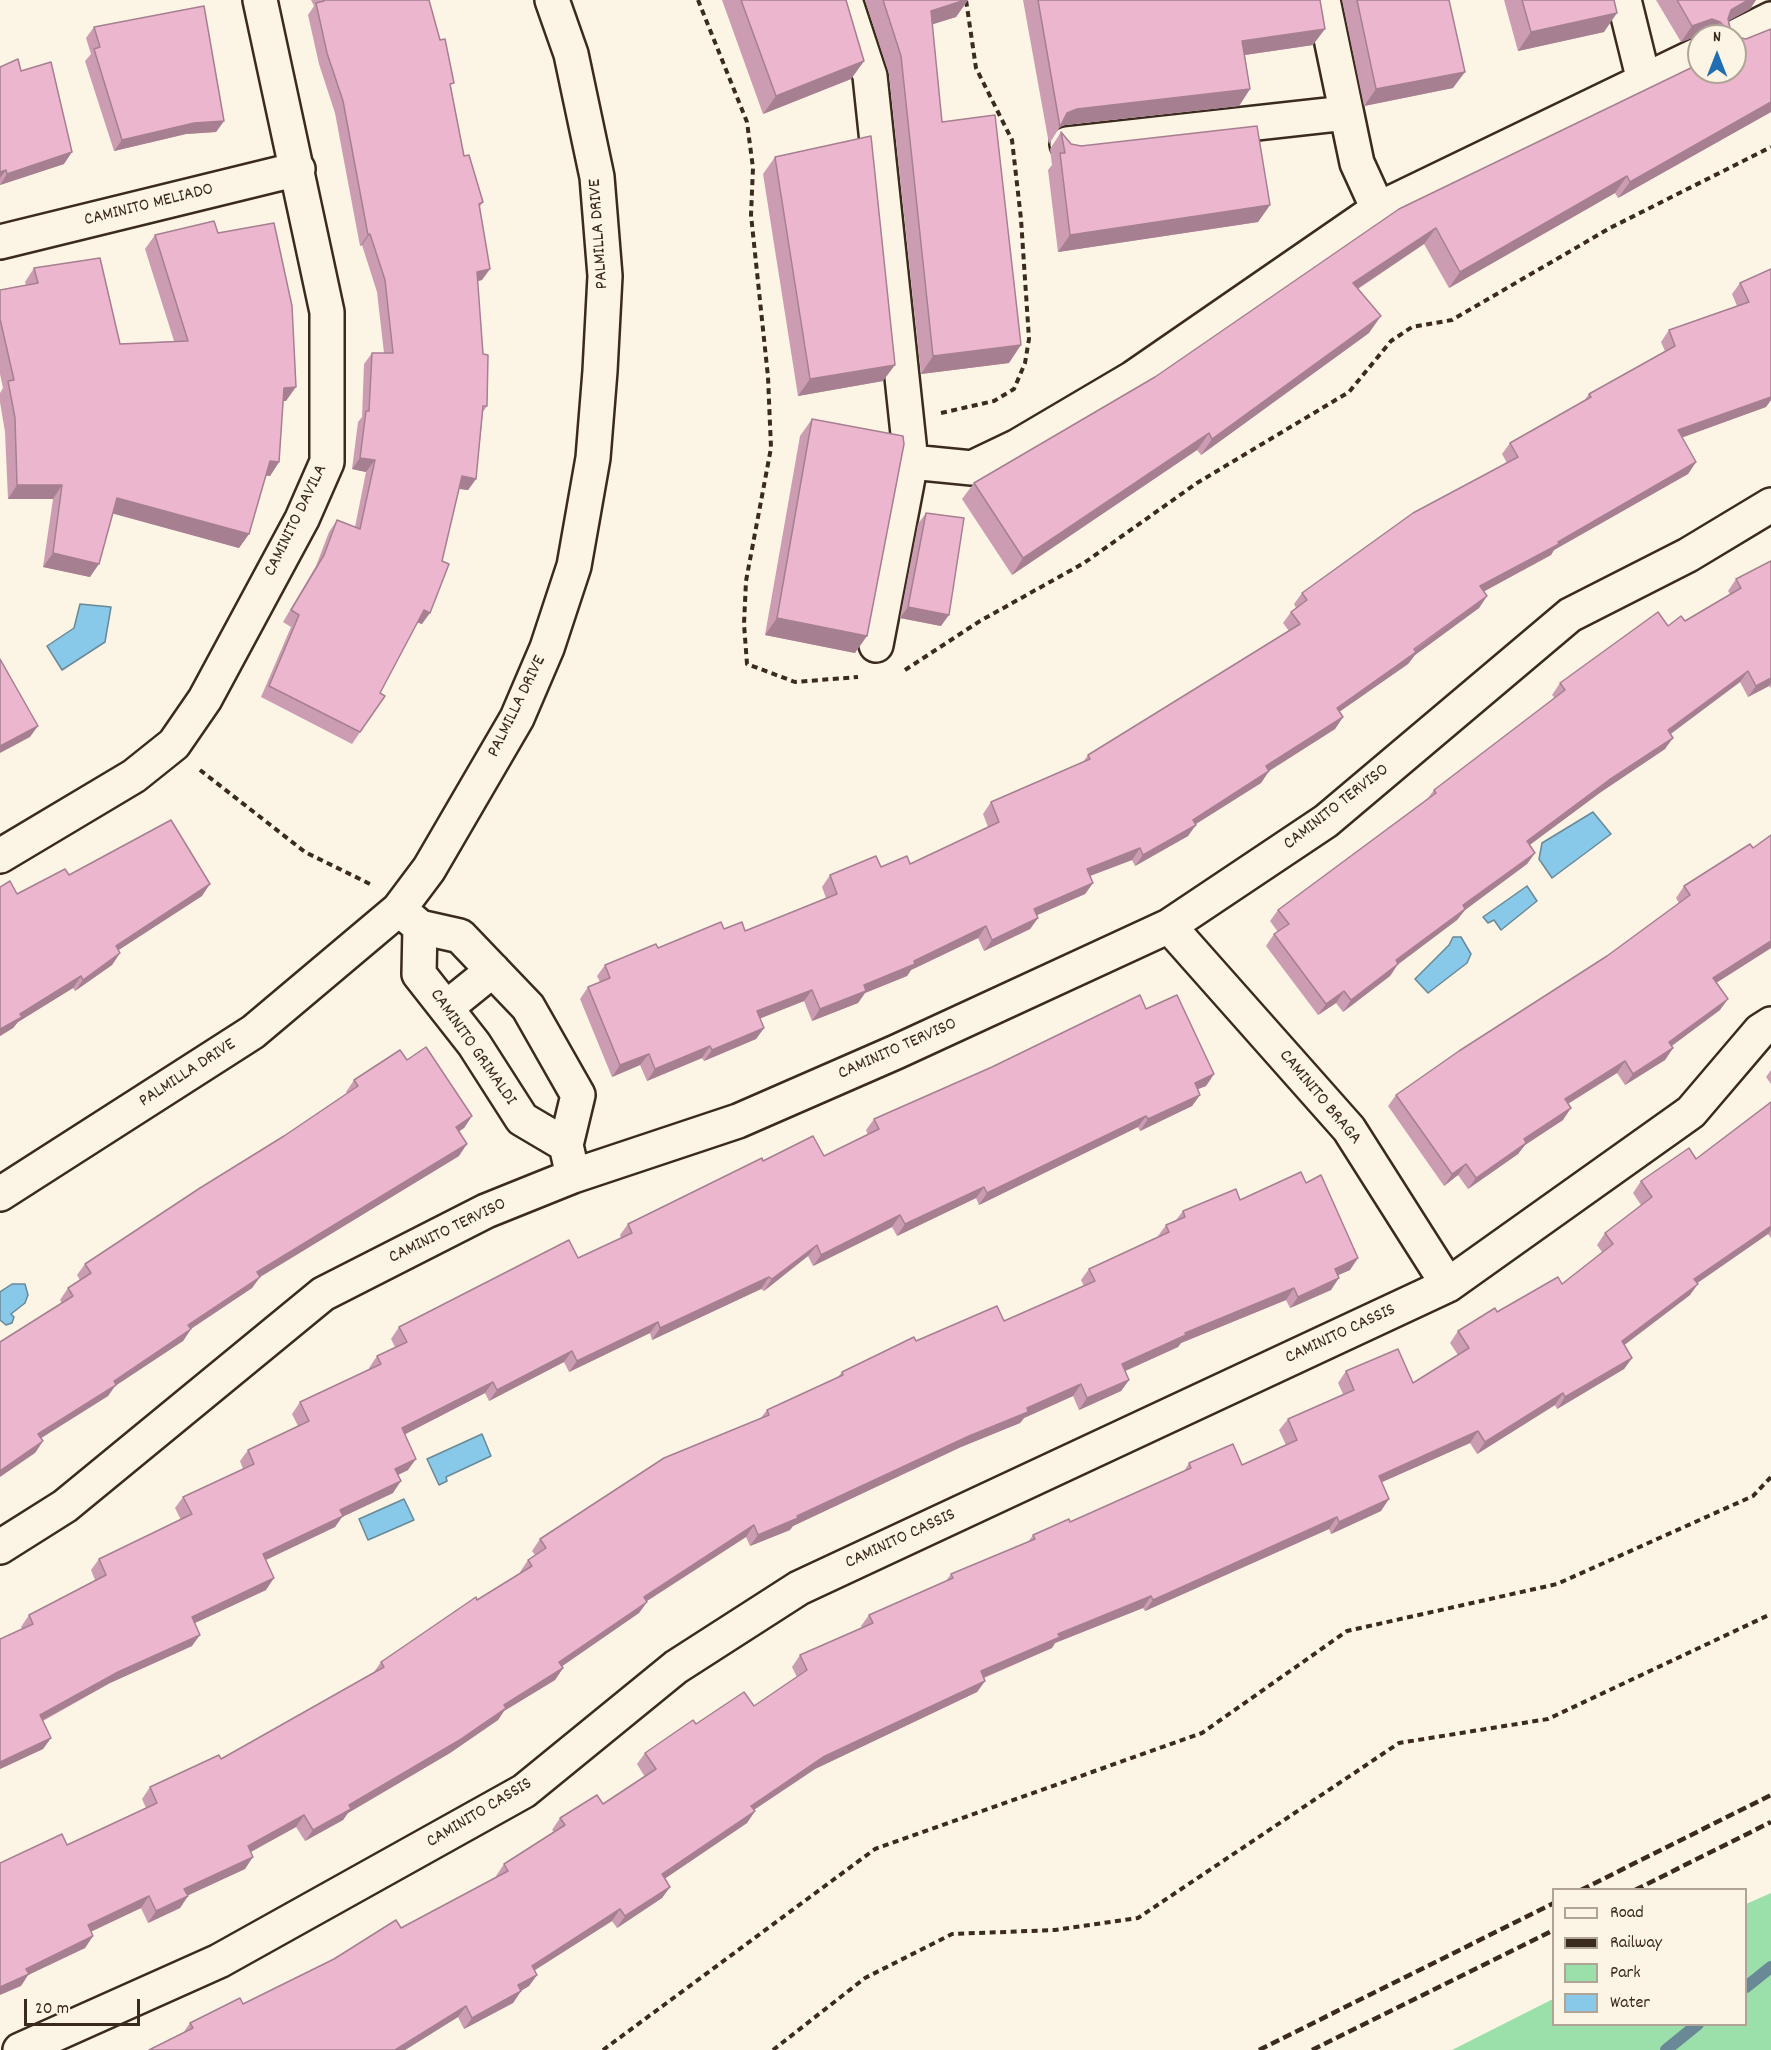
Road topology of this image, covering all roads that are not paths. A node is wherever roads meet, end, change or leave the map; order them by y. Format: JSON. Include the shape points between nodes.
{"nodes":[{"id":1,"x":260,"y":0,"type":"edge"},
{"id":2,"x":552,"y":0,"type":"edge"},
{"id":3,"x":845,"y":0,"type":"edge"},
{"id":4,"x":1323,"y":0,"type":"edge"},
{"id":5,"x":1624,"y":0,"type":"edge"},
{"id":6,"x":1771,"y":19,"type":"edge"},
{"id":7,"x":1747,"y":31,"type":"edge"},
{"id":8,"x":1687,"y":60,"type":"edge"},
{"id":9,"x":1644,"y":81,"type":"junction"},
{"id":10,"x":1346,"y":113,"type":"junction"},
{"id":11,"x":1067,"y":144,"type":"edge"},
{"id":12,"x":298,"y":170,"type":"junction"},
{"id":13,"x":1378,"y":209,"type":"junction"},
{"id":14,"x":0,"y":242,"type":"edge"},
{"id":15,"x":911,"y":462,"type":"junction"},
{"id":16,"x":1771,"y":505,"type":"edge"},
{"id":17,"x":876,"y":645,"type":"road end"},
{"id":18,"x":0,"y":856,"type":"edge"},
{"id":19,"x":407,"y":912,"type":"junction"},
{"id":20,"x":1168,"y":926,"type":"junction"},
{"id":21,"x":493,"y":970,"type":"junction"},
{"id":22,"x":446,"y":1008,"type":"junction"},
{"id":23,"x":1771,"y":1024,"type":"edge"},
{"id":24,"x":569,"y":1160,"type":"junction"},
{"id":25,"x":0,"y":1194,"type":"edge"},
{"id":26,"x":1448,"y":1286,"type":"junction"},
{"id":27,"x":0,"y":1547,"type":"edge"},
{"id":28,"x":20,"y":2050,"type":"edge"}],
"edges":[{"from":1,"to":12,"type":"street","name":"CAMINITO DAVILA"},
{"from":2,"to":19,"type":"street","name":"PALMILLA DRIVE","via":[[571,54],[597,177],[605,276],[593,458],[574,566],[542,659],[511,728]]},
{"from":3,"to":15,"type":"street","via":[[870,76]]},
{"from":4,"to":10,"type":"street"},
{"from":5,"to":9,"type":"street"},
{"from":6,"to":7,"type":"street"},
{"from":8,"to":9,"type":"street"},
{"from":9,"to":13,"type":"street"},
{"from":10,"to":11,"type":"street"},
{"from":10,"to":13,"type":"street","via":[[1357,163]]},
{"from":12,"to":14,"type":"street","name":"CAMINITO MELIADO"},
{"from":12,"to":18,"type":"street","name":"CAMINITO DAVILA","via":[[327,312],[327,462],[302,519],[206,699],[174,744],[134,776]]},
{"from":13,"to":15,"type":"street","via":[[1133,378],[1016,447],[972,468]]},
{"from":15,"to":17,"type":"street"},
{"from":16,"to":20,"type":"street","name":"CAMINITO TERVISO","via":[[1688,555],[1570,615],[1326,821]]},
{"from":19,"to":21,"type":"street","via":[[460,936]]},
{"from":19,"to":22,"type":"street","name":"CAMINITO GRIMALDI","via":[[419,974]]},
{"from":19,"to":25,"type":"street","name":"PALMILLA DRIVE","via":[[253,1032]]},
{"from":20,"to":24,"type":"street","name":"CAMINITO TERVISO","via":[[738,1120]]},
{"from":20,"to":26,"type":"street","name":"CAMINITO BRAGA","via":[[1349,1129]]},
{"from":21,"to":22,"type":"street"},
{"from":21,"to":24,"type":"street","via":[[528,1007],[578,1095]]},
{"from":22,"to":24,"type":"street","name":"CAMINITO GRIMALDI","via":[[522,1119]]},
{"from":23,"to":26,"type":"street","name":"CAMINITO CASSIS","via":[[1760,1031],[1691,1112]]},
{"from":24,"to":27,"type":"street","name":"CAMINITO TERVISO","via":[[486,1211],[323,1294],[65,1506]]},
{"from":26,"to":28,"type":"street","name":"CAMINITO CASSIS","via":[[799,1588],[676,1667],[524,1791],[219,1961]]}]}
